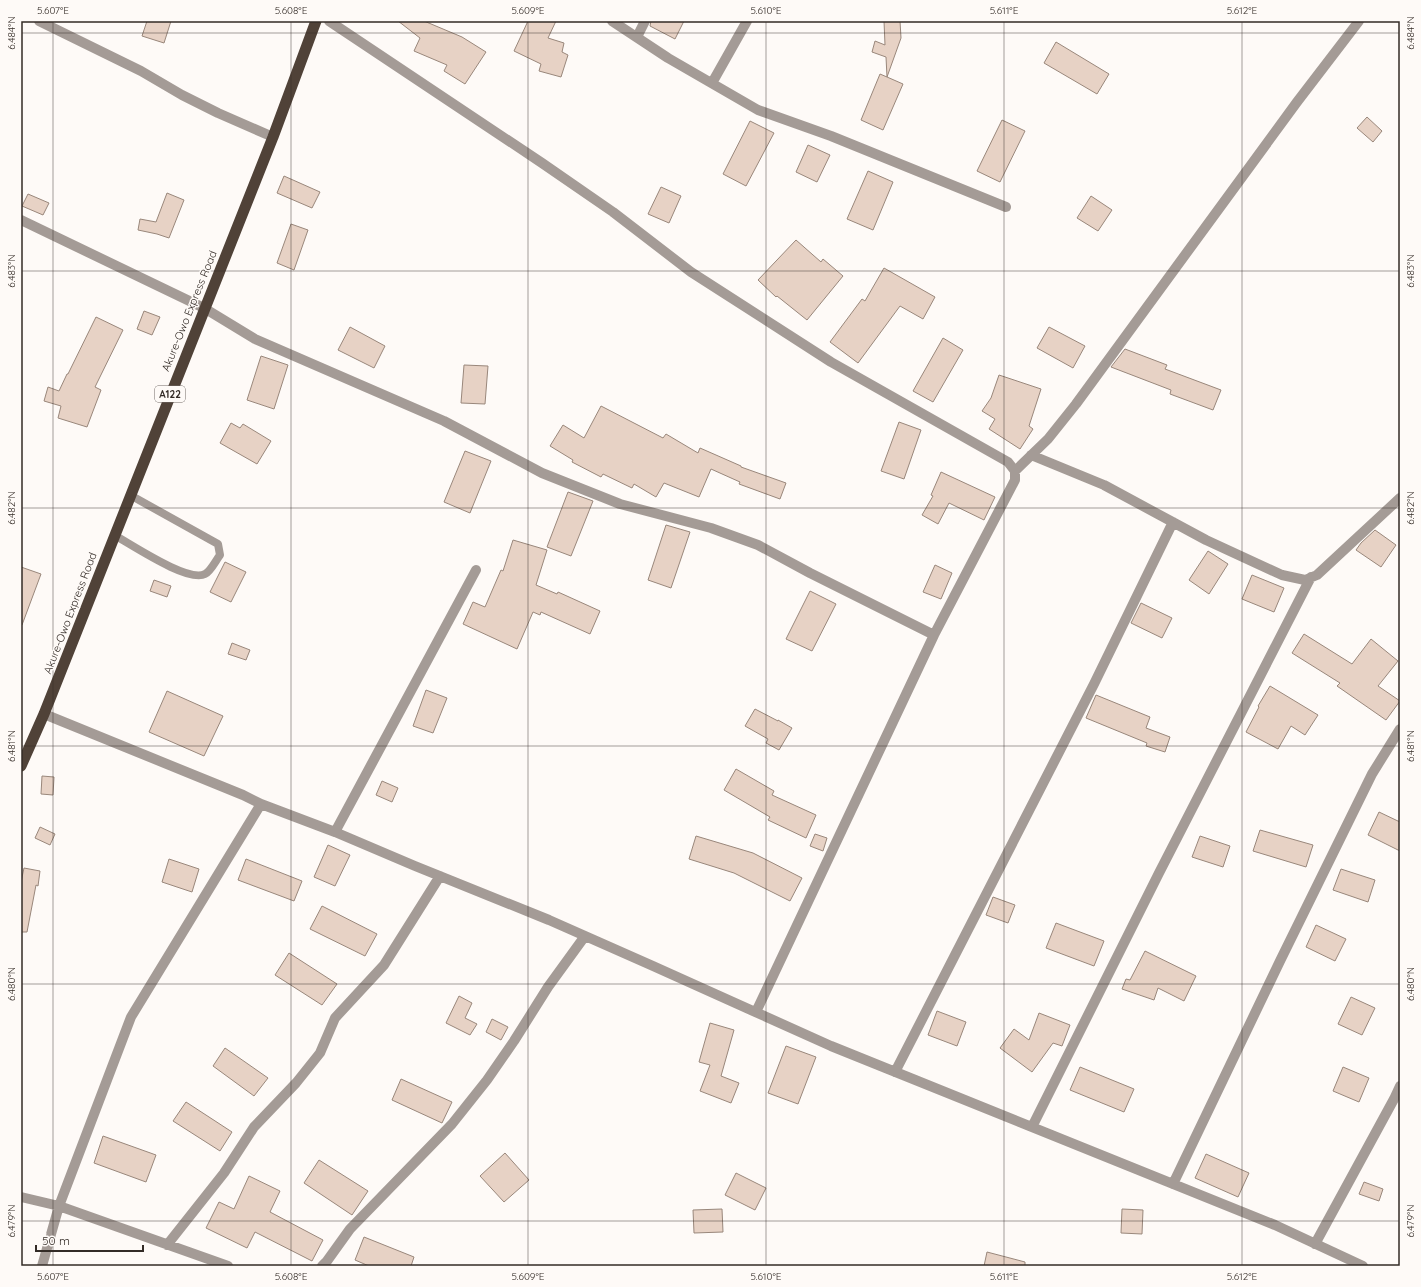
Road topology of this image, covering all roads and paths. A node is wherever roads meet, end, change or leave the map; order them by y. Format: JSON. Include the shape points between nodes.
{"nodes":[{"id":1,"x":39,"y":21,"type":"edge"},
{"id":2,"x":316,"y":21,"type":"edge"},
{"id":3,"x":328,"y":21,"type":"edge"},
{"id":4,"x":612,"y":21,"type":"edge"},
{"id":5,"x":645,"y":21,"type":"edge"},
{"id":6,"x":747,"y":21,"type":"edge"},
{"id":7,"x":1359,"y":21,"type":"edge"},
{"id":8,"x":638,"y":38,"type":"junction"},
{"id":9,"x":712,"y":83,"type":"junction"},
{"id":10,"x":272,"y":137,"type":"junction"},
{"id":11,"x":1006,"y":207,"type":"dead end"},
{"id":12,"x":21,"y":220,"type":"edge"},
{"id":13,"x":204,"y":308,"type":"junction"},
{"id":14,"x":1031,"y":455,"type":"junction"},
{"id":15,"x":1015,"y":471,"type":"junction"},
{"id":16,"x":130,"y":495,"type":"junction"},
{"id":17,"x":1400,"y":498,"type":"edge"},
{"id":18,"x":1173,"y":522,"type":"junction"},
{"id":19,"x":114,"y":535,"type":"junction"},
{"id":20,"x":476,"y":570,"type":"dead end"},
{"id":21,"x":1311,"y":577,"type":"junction"},
{"id":22,"x":934,"y":635,"type":"junction"},
{"id":23,"x":44,"y":714,"type":"junction"},
{"id":24,"x":1400,"y":729,"type":"edge"},
{"id":25,"x":21,"y":766,"type":"edge"},
{"id":26,"x":261,"y":804,"type":"junction"},
{"id":27,"x":335,"y":832,"type":"junction"},
{"id":28,"x":440,"y":876,"type":"junction"},
{"id":29,"x":585,"y":936,"type":"junction"},
{"id":30,"x":756,"y":1012,"type":"junction"},
{"id":31,"x":895,"y":1072,"type":"junction"},
{"id":32,"x":1400,"y":1086,"type":"edge"},
{"id":33,"x":1032,"y":1127,"type":"junction"},
{"id":34,"x":1173,"y":1184,"type":"junction"},
{"id":35,"x":21,"y":1197,"type":"edge"},
{"id":36,"x":59,"y":1206,"type":"junction"},
{"id":37,"x":1315,"y":1244,"type":"junction"},
{"id":38,"x":167,"y":1245,"type":"junction"},
{"id":39,"x":42,"y":1266,"type":"edge"},
{"id":40,"x":228,"y":1266,"type":"edge"},
{"id":41,"x":322,"y":1266,"type":"edge"},
{"id":42,"x":1363,"y":1266,"type":"edge"}],
"edges":[{"from":1,"to":10,"type":"street","via":[[141,71],[190,99]]},
{"from":2,"to":10,"type":"highway","name":"Akure-Owo Express Road","number":"A122"},
{"from":3,"to":15,"type":"street","via":[[549,167],[691,272],[832,362],[1008,462]]},
{"from":4,"to":8,"type":"street"},
{"from":5,"to":8,"type":"street"},
{"from":6,"to":9,"type":"street"},
{"from":7,"to":14,"type":"street","via":[[1076,404],[1048,439]]},
{"from":8,"to":9,"type":"street"},
{"from":9,"to":11,"type":"street","via":[[758,110],[832,136]]},
{"from":10,"to":13,"type":"highway","name":"Akure-Owo Express Road","number":"A122"},
{"from":12,"to":13,"type":"street"},
{"from":13,"to":16,"type":"highway","name":"Akure-Owo Express Road","number":"A122"},
{"from":13,"to":22,"type":"street","via":[[255,339],[444,421],[542,473],[620,504],[711,528],[758,545]]},
{"from":14,"to":15,"type":"street"},
{"from":14,"to":18,"type":"street","via":[[1104,485]]},
{"from":15,"to":22,"type":"street","via":[[1015,480]]},
{"from":16,"to":19,"type":"highway","name":"Akure-Owo Express Road","number":"A122"},
{"from":16,"to":19,"type":"lane","via":[[218,544],[220,555],[206,574],[198,576],[180,572]]},
{"from":17,"to":21,"type":"street","via":[[1317,575]]},
{"from":18,"to":21,"type":"street","via":[[1282,575],[1305,580]]},
{"from":18,"to":31,"type":"street","via":[[1094,684]]},
{"from":19,"to":23,"type":"highway","name":"Akure-Owo Express Road","number":"A122"},
{"from":20,"to":27,"type":"street"},
{"from":21,"to":33,"type":"street"},
{"from":22,"to":30,"type":"street"},
{"from":23,"to":25,"type":"highway","name":"Akure-Owo Express Road","number":"A122"},
{"from":23,"to":26,"type":"street"},
{"from":24,"to":34,"type":"street","via":[[1365,788]]},
{"from":26,"to":27,"type":"street"},
{"from":26,"to":36,"type":"street","via":[[131,1017]]},
{"from":27,"to":28,"type":"street"},
{"from":28,"to":29,"type":"street"},
{"from":28,"to":38,"type":"street","via":[[384,965],[335,1018],[320,1053],[296,1083],[254,1127],[224,1173]]},
{"from":29,"to":30,"type":"street"},
{"from":29,"to":41,"type":"street","via":[[487,1080],[452,1124],[350,1229]]},
{"from":30,"to":31,"type":"street"},
{"from":31,"to":33,"type":"street"},
{"from":32,"to":37,"type":"street"},
{"from":33,"to":34,"type":"street"},
{"from":34,"to":37,"type":"street"},
{"from":35,"to":36,"type":"street"},
{"from":36,"to":38,"type":"street"},
{"from":36,"to":39,"type":"street"},
{"from":37,"to":42,"type":"street"},
{"from":38,"to":40,"type":"street"}]}
